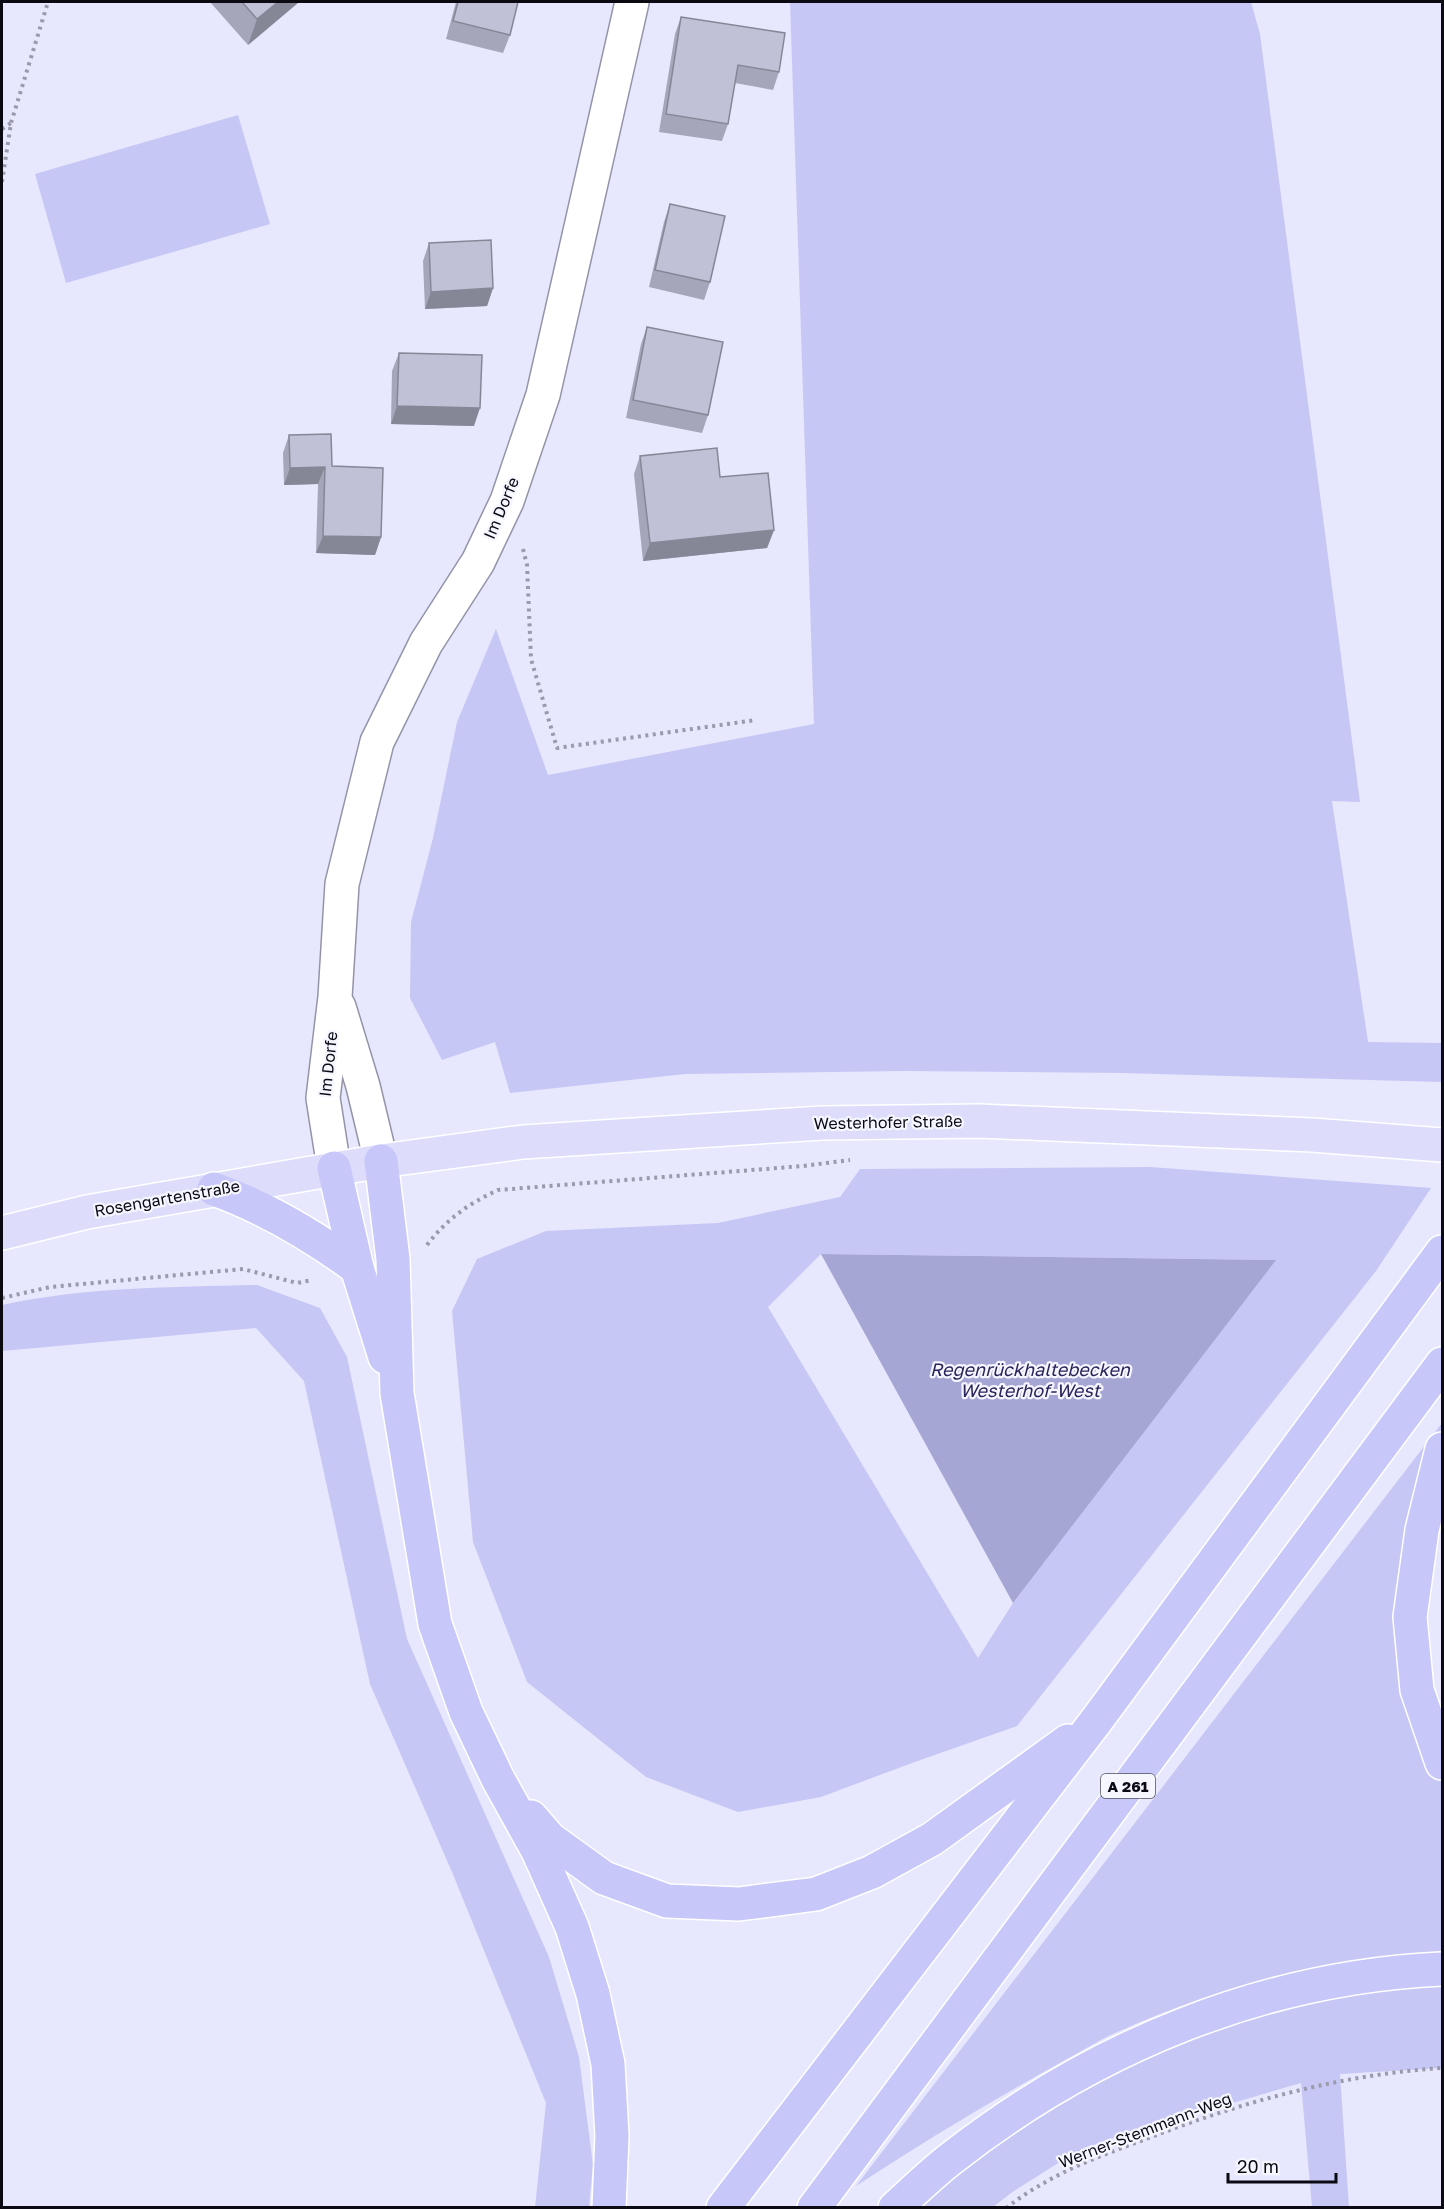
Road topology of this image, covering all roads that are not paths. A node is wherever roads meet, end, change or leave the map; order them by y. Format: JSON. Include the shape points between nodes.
{"nodes":[{"id":1,"x":632,"y":2,"type":"edge"},
{"id":2,"x":335,"y":997,"type":"junction"},
{"id":3,"x":1443,"y":1145,"type":"edge"},
{"id":4,"x":381,"y":1161,"type":"junction"},
{"id":5,"x":334,"y":1168,"type":"junction"},
{"id":6,"x":214,"y":1189,"type":"junction"},
{"id":7,"x":2,"y":1233,"type":"edge"},
{"id":8,"x":1443,"y":1252,"type":"edge"},
{"id":9,"x":357,"y":1268,"type":"junction"},
{"id":10,"x":1443,"y":1364,"type":"edge"},
{"id":11,"x":397,"y":1393,"type":"junction"},
{"id":12,"x":1443,"y":1449,"type":"edge"},
{"id":13,"x":1096,"y":1721,"type":"junction"},
{"id":14,"x":1443,"y":1764,"type":"edge"},
{"id":15,"x":498,"y":1779,"type":"junction"},
{"id":16,"x":1443,"y":1969,"type":"edge"},
{"id":17,"x":609,"y":2208,"type":"edge"},
{"id":18,"x":723,"y":2208,"type":"edge"},
{"id":19,"x":814,"y":2208,"type":"edge"},
{"id":20,"x":895,"y":2208,"type":"edge"}],
"edges":[{"from":1,"to":2,"type":"street","name":"Im Dorfe","via":[[543,395],[507,501],[478,562],[426,643],[377,742],[342,884]]},
{"from":2,"to":4,"type":"street","name":"Im Dorfe"},
{"from":2,"to":5,"type":"street","name":"Im Dorfe","via":[[323,1098]]},
{"from":3,"to":4,"type":"main road","name":"Westerhofer Straße","via":[[1312,1134],[980,1121],[822,1123],[523,1143]]},
{"from":4,"to":5,"type":"main road","name":"Westerhofer Straße"},
{"from":4,"to":11,"type":"highway","via":[[393,1259]]},
{"from":5,"to":6,"type":"main road","name":"Rosengartenstraße"},
{"from":5,"to":9,"type":"highway"},
{"from":6,"to":7,"type":"main road","name":"Rosengartenstraße","via":[[87,1212]]},
{"from":6,"to":9,"type":"highway","via":[[285,1220]]},
{"from":8,"to":13,"type":"highway"},
{"from":9,"to":11,"type":"highway"},
{"from":10,"to":19,"type":"highway","number":"A 261"},
{"from":11,"to":15,"type":"highway","via":[[435,1624],[466,1712]]},
{"from":12,"to":14,"type":"highway","via":[[1422,1530],[1410,1617],[1417,1690]]},
{"from":13,"to":15,"type":"highway","via":[[932,1839],[872,1872],[816,1894],[739,1904],[668,1901],[604,1878],[550,1839]]},
{"from":13,"to":18,"type":"highway"},
{"from":15,"to":17,"type":"highway","via":[[538,1851],[567,1916],[593,1994],[608,2064],[612,2136]]},
{"from":16,"to":20,"type":"highway","via":[[1399,1971],[1314,1986],[1221,2009],[1165,2031],[1101,2060],[1019,2109],[952,2157]]}]}
